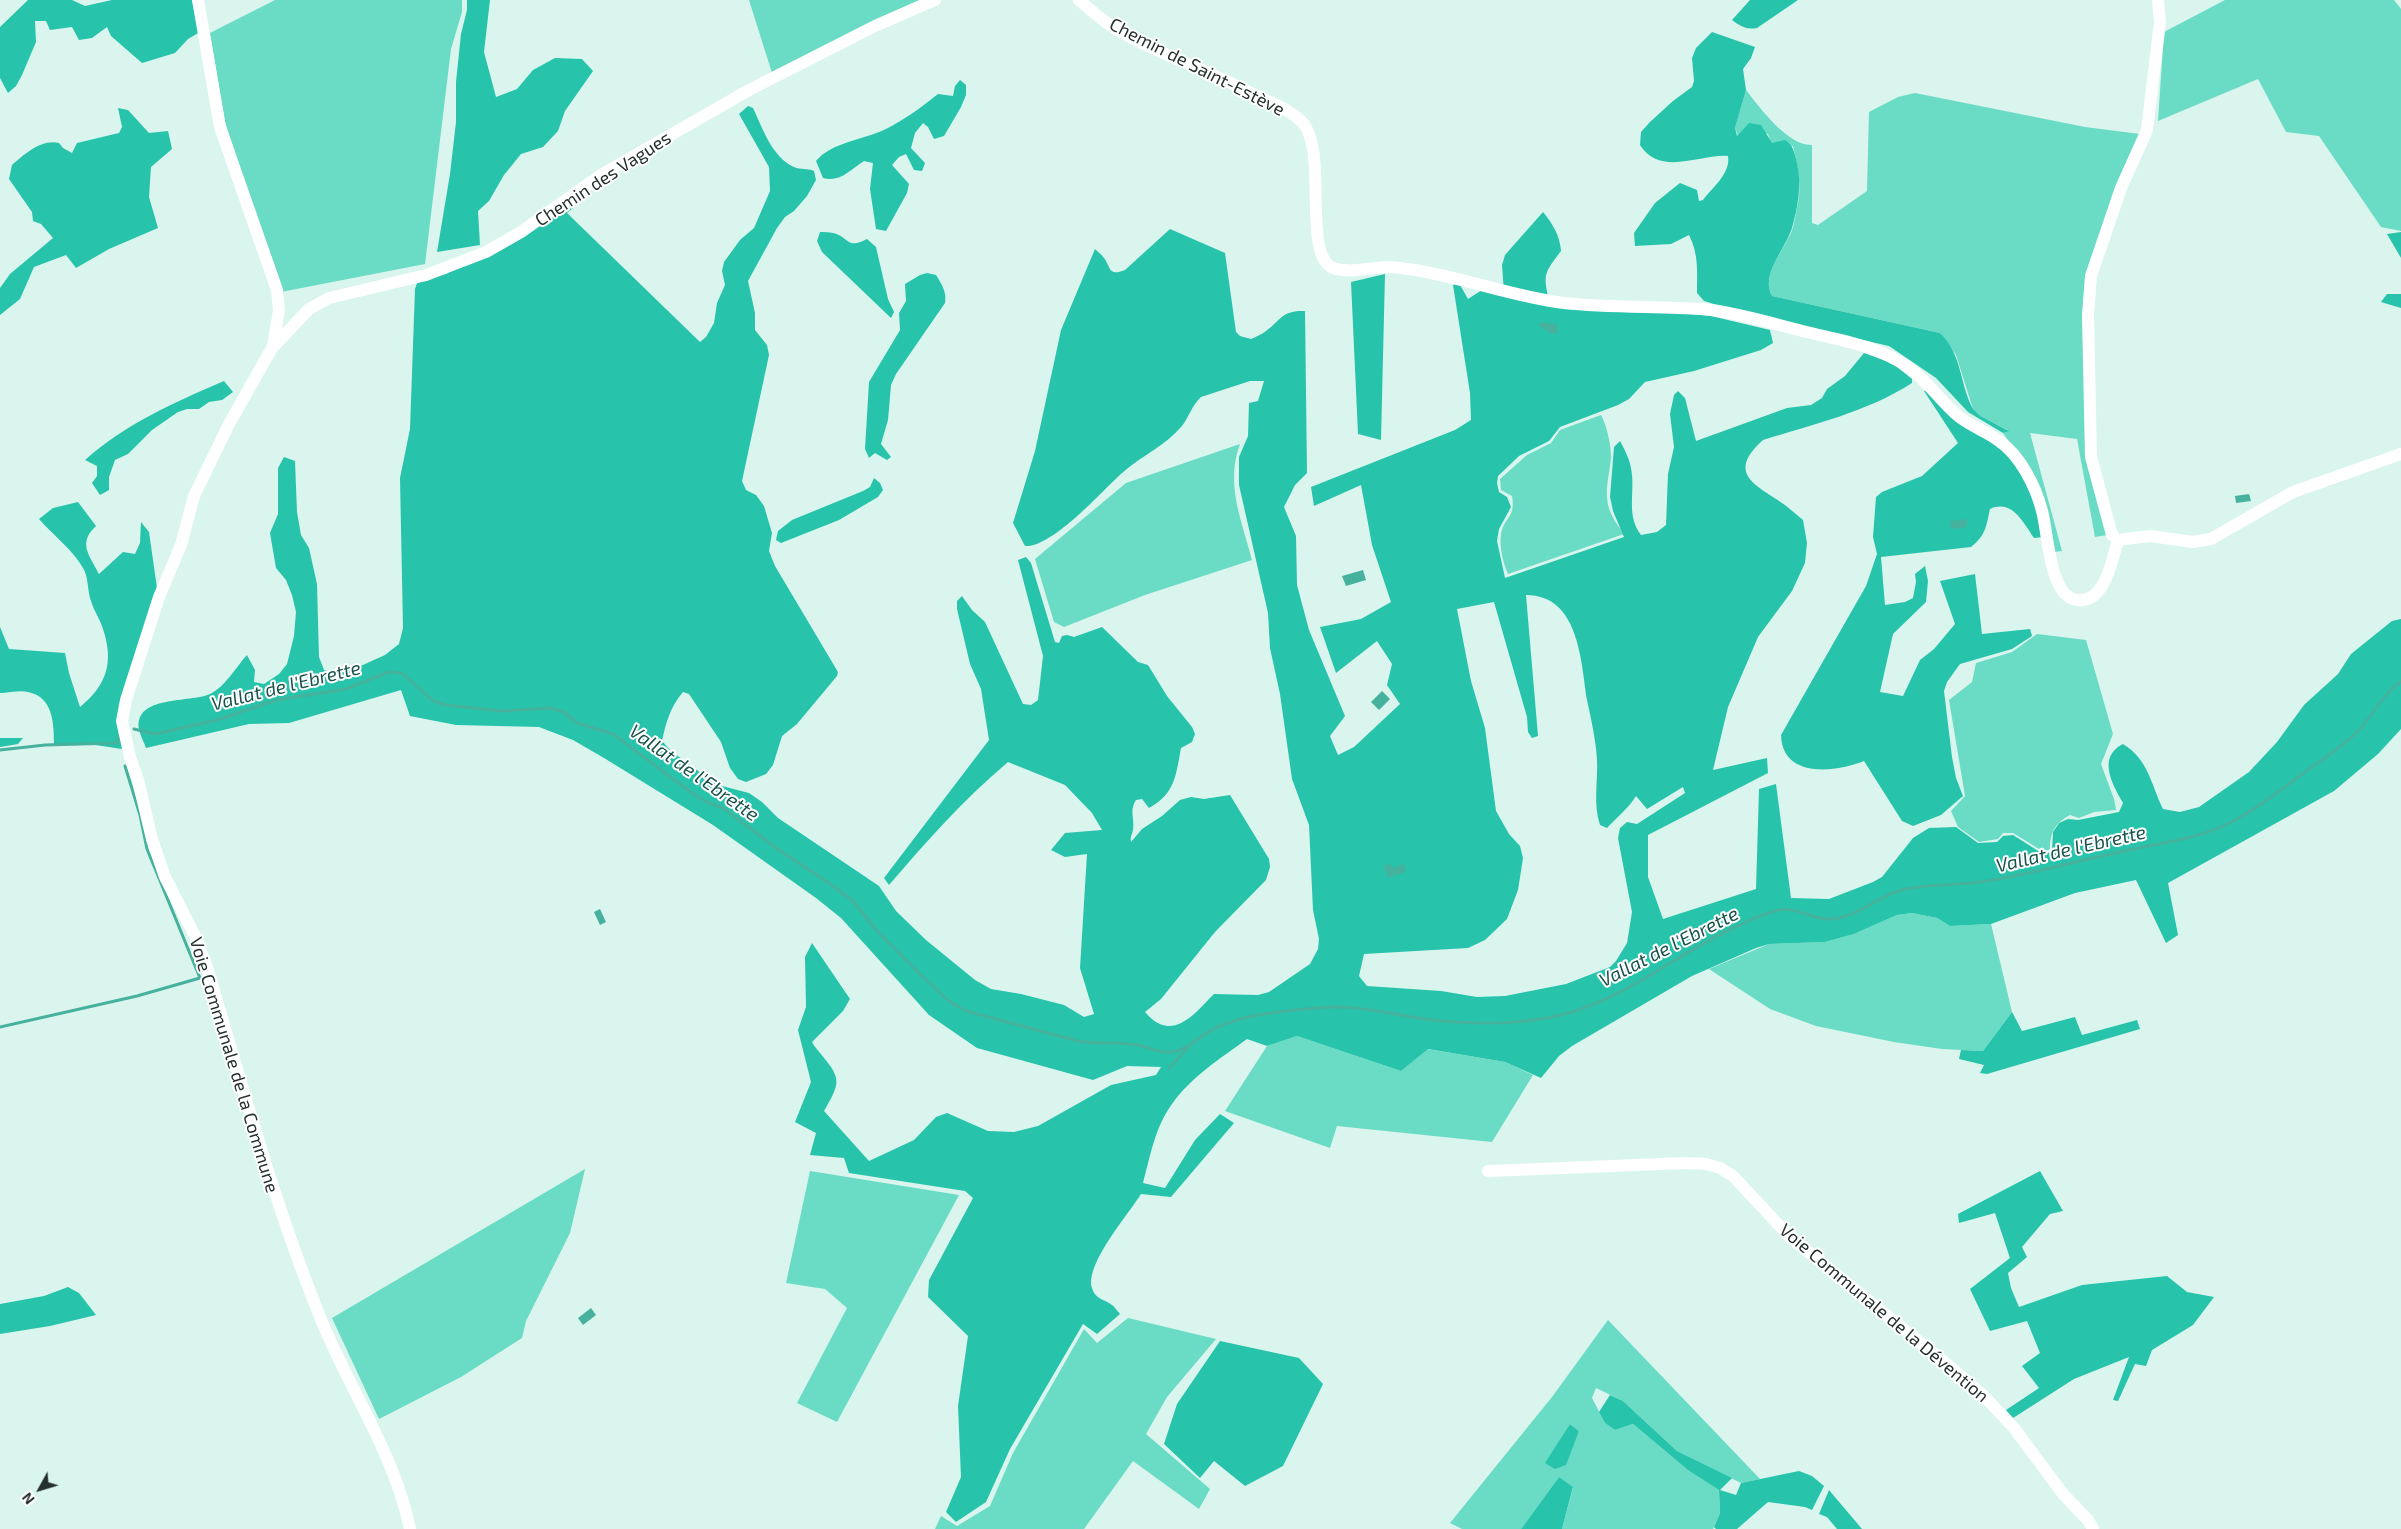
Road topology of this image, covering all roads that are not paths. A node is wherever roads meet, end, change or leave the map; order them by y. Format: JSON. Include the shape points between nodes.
{"nodes":[{"id":1,"x":198,"y":0,"type":"edge"},
{"id":2,"x":935,"y":0,"type":"edge"},
{"id":3,"x":1079,"y":0,"type":"edge"},
{"id":4,"x":2158,"y":0,"type":"edge"},
{"id":5,"x":272,"y":348,"type":"junction"},
{"id":6,"x":2401,"y":454,"type":"edge"},
{"id":7,"x":2118,"y":540,"type":"junction"},
{"id":8,"x":1488,"y":1171,"type":"dead end"},
{"id":9,"x":410,"y":1529,"type":"edge"},
{"id":10,"x":2093,"y":1529,"type":"edge"}],
"edges":[{"from":1,"to":5,"type":"street","via":[[220,127],[277,290],[278,318]]},
{"from":2,"to":5,"type":"street","name":"Chemin des Vagues","via":[[875,26],[750,90],[610,170],[522,232],[486,252],[426,275],[329,298],[309,309]]},
{"from":3,"to":7,"type":"street","name":"Chemin de Saint-Estève","via":[[1122,33],[1206,70],[1287,111],[1305,125],[1315,158],[1319,247],[1333,268],[1398,267],[1563,303],[1705,309],[1883,353],[1913,370],[1958,416],[1998,439],[2016,458],[2042,510],[2053,567],[2059,585],[2069,597],[2080,600],[2098,593]]},
{"from":4,"to":7,"type":"street","via":[[2160,22],[2147,130],[2121,188],[2092,276],[2088,315],[2091,457],[2112,535]]},
{"from":5,"to":9,"type":"street","name":"Voie Communale de la Commune","via":[[194,496],[181,545],[159,597],[126,700],[122,721],[152,839],[165,877],[207,967],[288,1236],[339,1360],[385,1451]]},
{"from":6,"to":7,"type":"street","via":[[2293,492],[2211,539],[2193,542],[2150,536]]},
{"from":8,"to":10,"type":"street","name":"Voie Communale de la Dévention","via":[[1686,1163],[1720,1168],[1733,1176],[1818,1262],[1984,1396],[2014,1428]]}]}
